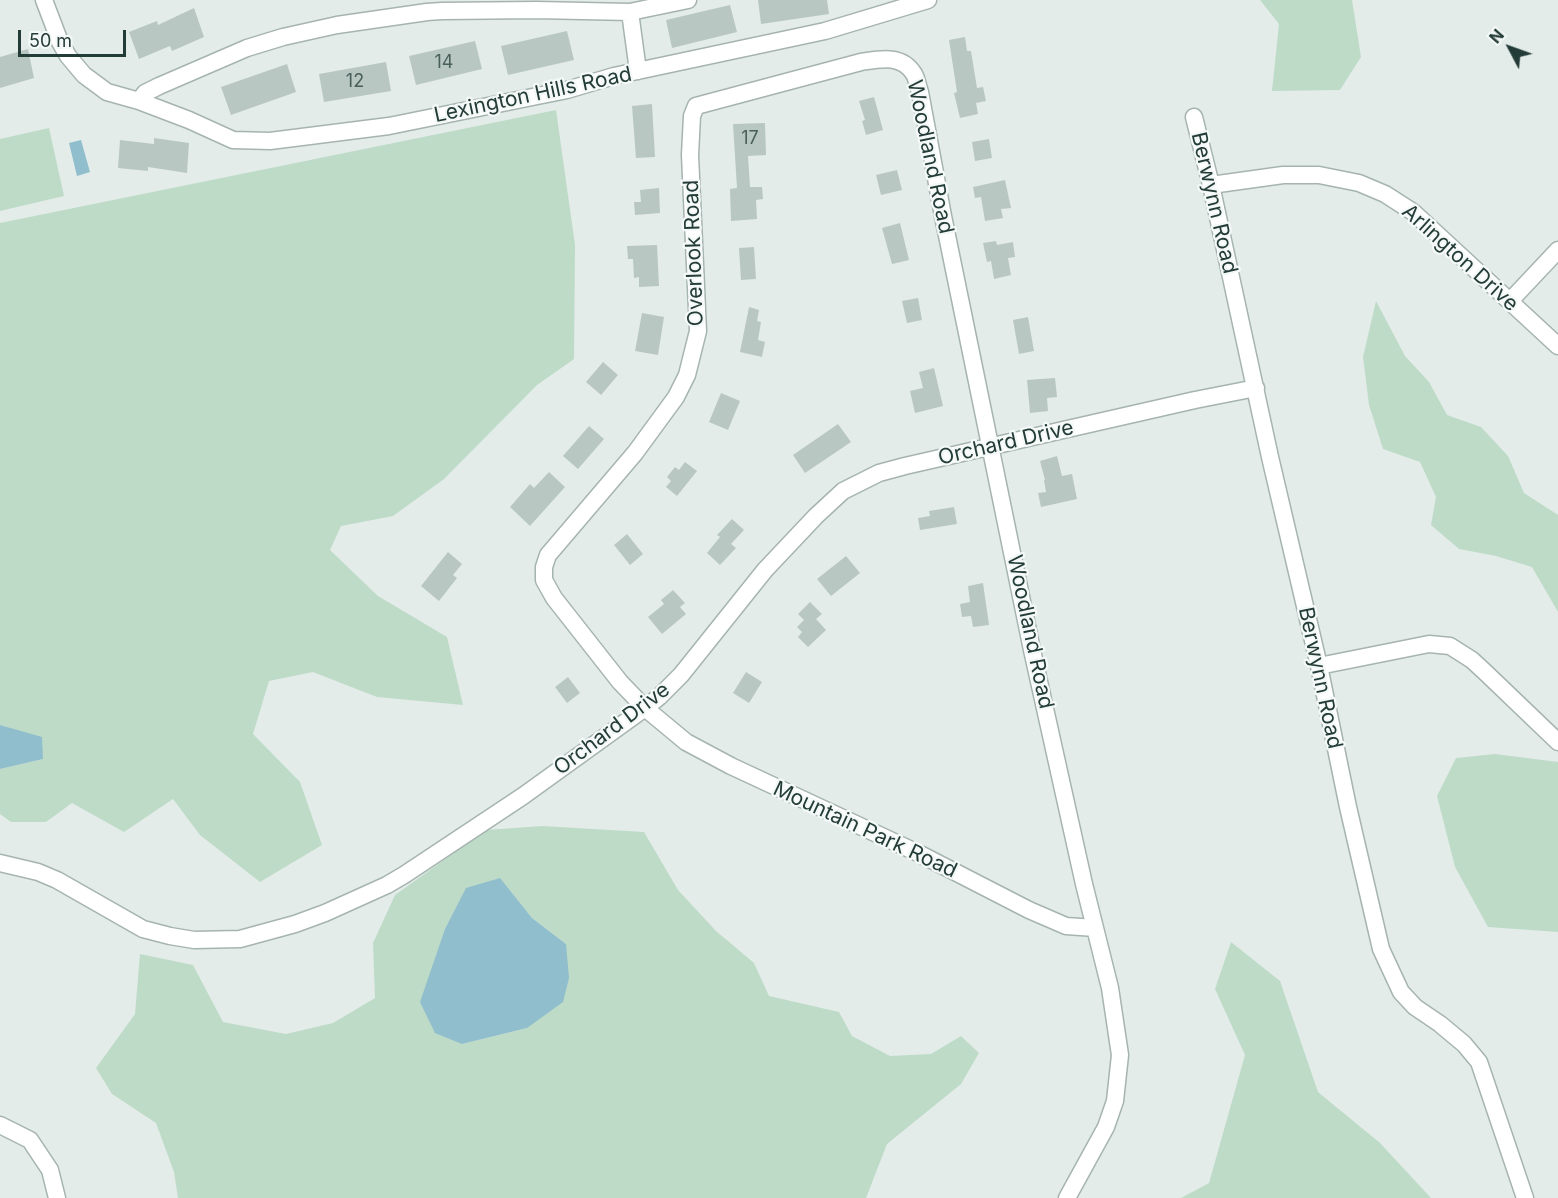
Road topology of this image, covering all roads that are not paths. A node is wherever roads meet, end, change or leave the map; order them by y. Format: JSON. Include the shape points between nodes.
{"nodes":[{"id":1,"x":44,"y":0,"type":"edge"},
{"id":2,"x":688,"y":0,"type":"edge"},
{"id":3,"x":928,"y":0,"type":"edge"},
{"id":4,"x":542,"y":5,"type":"edge"},
{"id":5,"x":446,"y":6,"type":"edge"},
{"id":6,"x":630,"y":12,"type":"junction"},
{"id":7,"x":903,"y":62,"type":"joint"},
{"id":8,"x":638,"y":71,"type":"junction"},
{"id":9,"x":139,"y":101,"type":"junction"},
{"id":10,"x":1194,"y":117,"type":"dead end"},
{"id":11,"x":1211,"y":185,"type":"junction"},
{"id":12,"x":1558,"y":250,"type":"edge"},
{"id":13,"x":1510,"y":301,"type":"junction"},
{"id":14,"x":1558,"y":346,"type":"edge"},
{"id":15,"x":1256,"y":388,"type":"junction"},
{"id":16,"x":992,"y":446,"type":"junction"},
{"id":17,"x":1319,"y":666,"type":"junction"},
{"id":18,"x":645,"y":708,"type":"junction"},
{"id":19,"x":1558,"y":742,"type":"edge"},
{"id":20,"x":0,"y":863,"type":"edge"},
{"id":21,"x":1095,"y":928,"type":"junction"},
{"id":22,"x":0,"y":1125,"type":"edge"},
{"id":23,"x":57,"y":1198,"type":"edge"},
{"id":24,"x":1067,"y":1198,"type":"edge"},
{"id":25,"x":1525,"y":1198,"type":"edge"}],
"edges":[{"from":1,"to":9,"type":"street","name":"Lexington Hills Road","via":[[63,48],[84,75],[107,92]]},
{"from":2,"to":6,"type":"street"},
{"from":3,"to":8,"type":"street","name":"Lexington Hills Road","via":[[825,31]]},
{"from":4,"to":5,"type":"street"},
{"from":4,"to":6,"type":"street"},
{"from":5,"to":9,"type":"street","via":[[283,37],[159,86]]},
{"from":6,"to":8,"type":"street"},
{"from":7,"to":16,"type":"street","name":"Woodland Road","via":[[914,74],[920,92]]},
{"from":7,"to":18,"type":"street","name":"Overlook Road","via":[[887,58],[861,62],[696,106],[692,116],[690,155],[698,331],[687,375],[642,444],[548,555],[544,567],[544,580],[554,598]]},
{"from":8,"to":9,"type":"street","name":"Lexington Hills Road","via":[[567,90],[389,126],[270,141],[234,140]]},
{"from":10,"to":11,"type":"street","name":"Berwynn Road"},
{"from":11,"to":13,"type":"street","name":"Arlington Drive","via":[[1283,175],[1319,175],[1359,183],[1413,212]]},
{"from":11,"to":15,"type":"street","name":"Berwynn Road"},
{"from":12,"to":13,"type":"street"},
{"from":13,"to":14,"type":"street","name":"Arlington Drive"},
{"from":15,"to":16,"type":"street","name":"Orchard Drive"},
{"from":15,"to":17,"type":"street","name":"Berwynn Road"},
{"from":16,"to":18,"type":"street","name":"Orchard Drive","via":[[879,473],[843,491],[765,570],[681,675]]},
{"from":16,"to":21,"type":"street","name":"Woodland Road","via":[[1032,650]]},
{"from":17,"to":19,"type":"street","via":[[1429,644],[1450,646],[1472,660]]},
{"from":17,"to":25,"type":"street","name":"Berwynn Road","via":[[1381,949],[1401,992],[1464,1044],[1479,1062]]},
{"from":18,"to":20,"type":"street","name":"Orchard Drive","via":[[404,875],[325,913],[240,939],[194,940],[143,929],[57,880]]},
{"from":18,"to":21,"type":"street","name":"Mountain Park Road","via":[[686,742],[731,766],[1029,910],[1066,926]]},
{"from":21,"to":24,"type":"street","name":"Woodland Road","via":[[1110,988],[1120,1055],[1115,1101],[1106,1127]]},
{"from":22,"to":23,"type":"street","via":[[30,1140],[50,1170]]}]}
